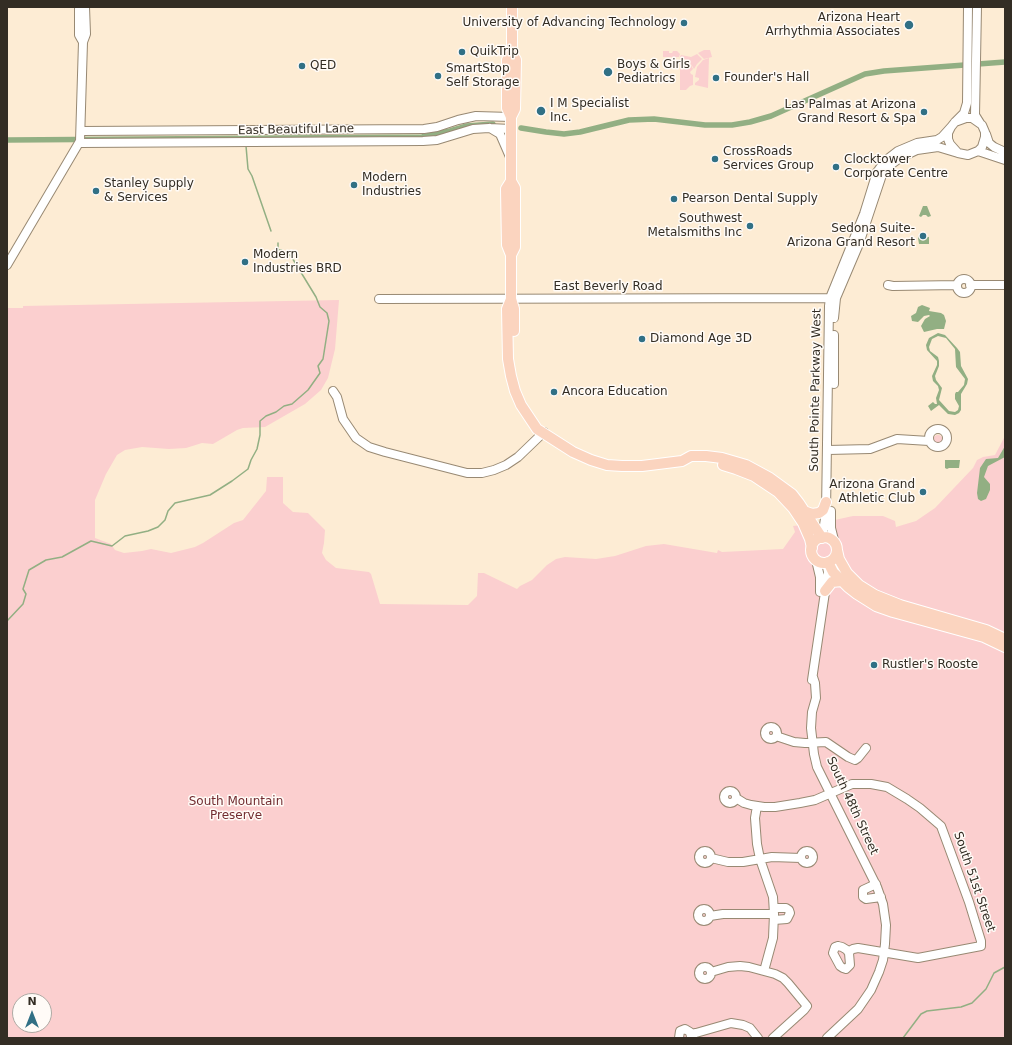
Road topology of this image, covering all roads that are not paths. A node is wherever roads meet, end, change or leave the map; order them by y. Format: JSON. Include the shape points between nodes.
{"nodes":[{"id":1,"x":80,"y":7,"type":"edge"},
{"id":2,"x":85,"y":7,"type":"edge"},
{"id":3,"x":512,"y":7,"type":"edge"},
{"id":4,"x":968,"y":7,"type":"edge"},
{"id":5,"x":977,"y":7,"type":"edge"},
{"id":6,"x":83,"y":42,"type":"junction"},
{"id":7,"x":511,"y":117,"type":"junction"},
{"id":8,"x":953,"y":124,"type":"junction"},
{"id":9,"x":489,"y":128,"type":"junction"},
{"id":10,"x":983,"y":129,"type":"junction"},
{"id":11,"x":511,"y":130,"type":"junction"},
{"id":12,"x":80,"y":138,"type":"junction"},
{"id":13,"x":978,"y":151,"type":"junction"},
{"id":14,"x":1005,"y":152,"type":"edge"},
{"id":15,"x":958,"y":153,"type":"junction"},
{"id":16,"x":511,"y":158,"type":"junction"},
{"id":17,"x":1005,"y":160,"type":"edge"},
{"id":18,"x":7,"y":265,"type":"edge"},
{"id":19,"x":888,"y":285,"type":"dead end"},
{"id":20,"x":1005,"y":285,"type":"edge"},
{"id":21,"x":833,"y":298,"type":"junction"},
{"id":22,"x":379,"y":299,"type":"dead end"},
{"id":23,"x":511,"y":299,"type":"junction"},
{"id":24,"x":333,"y":391,"type":"dead end"},
{"id":25,"x":544,"y":432,"type":"junction"},
{"id":26,"x":929,"y":442,"type":"dead end"},
{"id":27,"x":830,"y":450,"type":"junction"},
{"id":28,"x":682,"y":461,"type":"junction"},
{"id":29,"x":826,"y":502,"type":"junction"},
{"id":30,"x":804,"y":511,"type":"junction"},
{"id":31,"x":822,"y":538,"type":"junction"},
{"id":32,"x":836,"y":547,"type":"junction"},
{"id":33,"x":812,"y":548,"type":"junction"},
{"id":34,"x":816,"y":560,"type":"junction"},
{"id":35,"x":827,"y":563,"type":"junction"},
{"id":36,"x":842,"y":581,"type":"junction"},
{"id":37,"x":825,"y":591,"type":"junction"},
{"id":38,"x":821,"y":613,"type":"junction"},
{"id":39,"x":973,"y":630,"type":"junction"},
{"id":40,"x":985,"y":634,"type":"junction"},
{"id":41,"x":1005,"y":639,"type":"edge"},
{"id":42,"x":1005,"y":647,"type":"edge"},
{"id":43,"x":776,"y":736,"type":"dead end"},
{"id":44,"x":812,"y":743,"type":"junction"},
{"id":45,"x":866,"y":748,"type":"dead end"},
{"id":46,"x":829,"y":793,"type":"junction"},
{"id":47,"x":736,"y":798,"type":"dead end"},
{"id":48,"x":757,"y":806,"type":"junction"},
{"id":49,"x":710,"y":858,"type":"dead end"},
{"id":50,"x":801,"y":858,"type":"dead end"},
{"id":51,"x":760,"y":860,"type":"junction"},
{"id":52,"x":876,"y":884,"type":"junction"},
{"id":53,"x":881,"y":898,"type":"junction"},
{"id":54,"x":774,"y":914,"type":"junction"},
{"id":55,"x":710,"y":916,"type":"dead end"},
{"id":56,"x":848,"y":952,"type":"dead end"},
{"id":57,"x":884,"y":953,"type":"junction"},
{"id":58,"x":764,"y":971,"type":"junction"},
{"id":59,"x":711,"y":972,"type":"dead end"},
{"id":60,"x":690,"y":1036,"type":"edge"},
{"id":61,"x":679,"y":1038,"type":"edge"},
{"id":62,"x":758,"y":1038,"type":"edge"},
{"id":63,"x":773,"y":1038,"type":"edge"},
{"id":64,"x":827,"y":1038,"type":"edge"}],
"edges":[{"from":1,"to":6,"type":"street","via":[[79,35]]},
{"from":2,"to":6,"type":"street","via":[[86,34]]},
{"from":3,"to":7,"type":"main road","via":[[512,54],[507,60],[507,108]]},
{"from":4,"to":8,"type":"street","name":"South Pointe Parkway West","via":[[967,103],[966,110]]},
{"from":5,"to":10,"type":"street","via":[[975,115]]},
{"from":6,"to":12,"type":"street"},
{"from":7,"to":11,"type":"main road"},
{"from":7,"to":12,"type":"street","name":"East Beautiful Lane","via":[[476,116],[424,129]]},
{"from":8,"to":10,"type":"street","via":[[972,118]]},
{"from":8,"to":15,"type":"street","via":[[948,133],[950,144]]},
{"from":8,"to":21,"type":"street","name":"South Pointe Parkway West","via":[[937,140],[917,143],[898,151],[885,161],[877,172]]},
{"from":9,"to":11,"type":"street","name":"East Beautiful Lane"},
{"from":9,"to":12,"type":"street","name":"East Beautiful Lane","via":[[473,129],[437,140],[423,141]]},
{"from":9,"to":16,"type":"street","via":[[500,134]]},
{"from":10,"to":13,"type":"street","via":[[984,143]]},
{"from":10,"to":14,"type":"street","via":[[990,143]]},
{"from":11,"to":16,"type":"main road"},
{"from":12,"to":18,"type":"street"},
{"from":13,"to":15,"type":"street","via":[[968,155]]},
{"from":13,"to":17,"type":"street"},
{"from":15,"to":21,"type":"street","name":"South Pointe Parkway West","via":[[938,147],[917,150],[889,166],[882,175],[859,244]]},
{"from":16,"to":23,"type":"main road","via":[[511,180],[506,189]]},
{"from":19,"to":20,"type":"street","via":[[957,285],[963,293],[969,291],[970,285]]},
{"from":21,"to":23,"type":"street","name":"East Beverly Road"},
{"from":21,"to":27,"type":"street","name":"South Pointe Parkway West"},
{"from":22,"to":23,"type":"street","name":"East Beverly Road"},
{"from":23,"to":25,"type":"main road","via":[[507,309],[511,376],[521,405],[537,429]]},
{"from":24,"to":25,"type":"street","via":[[343,419],[356,438],[369,447],[468,473],[482,473],[506,465]]},
{"from":25,"to":28,"type":"main road","via":[[573,452],[601,463],[642,466]]},
{"from":26,"to":27,"type":"street","via":[[897,439],[870,449]]},
{"from":27,"to":29,"type":"street","name":"South Pointe Parkway West"},
{"from":27,"to":32,"type":"street","name":"South Pointe Parkway West","via":[[831,523]]},
{"from":28,"to":30,"type":"main road","via":[[691,456],[706,456],[746,465],[785,488]]},
{"from":28,"to":33,"type":"main road","via":[[688,464],[706,463],[732,467],[770,486],[793,508],[807,531]]},
{"from":29,"to":30,"type":"main road","via":[[819,513]]},
{"from":29,"to":31,"type":"street","name":"South Pointe Parkway West"},
{"from":30,"to":31,"type":"main road"},
{"from":31,"to":32,"type":"main road","via":[[831,540]]},
{"from":31,"to":33,"type":"main road","via":[[815,541]]},
{"from":32,"to":35,"type":"main road","via":[[834,558]]},
{"from":32,"to":39,"type":"main road","via":[[841,564],[847,573],[859,585],[875,595]]},
{"from":33,"to":34,"type":"main road"},
{"from":34,"to":35,"type":"main road"},
{"from":34,"to":38,"type":"street","name":"South 48th Street","via":[[820,577]]},
{"from":35,"to":36,"type":"main road"},
{"from":35,"to":37,"type":"street","name":"South 48th Street"},
{"from":36,"to":37,"type":"main road","via":[[832,582]]},
{"from":36,"to":39,"type":"main road","via":[[876,606]]},
{"from":37,"to":38,"type":"street","name":"South 48th Street"},
{"from":38,"to":44,"type":"street","name":"South 48th Street","via":[[811,683]]},
{"from":39,"to":40,"type":"main road"},
{"from":40,"to":41,"type":"main road"},
{"from":40,"to":42,"type":"main road"},
{"from":43,"to":44,"type":"street","via":[[794,742]]},
{"from":44,"to":45,"type":"street","via":[[826,742],[855,760]]},
{"from":44,"to":46,"type":"street","name":"South 48th Street","via":[[817,768]]},
{"from":46,"to":48,"type":"street","via":[[814,800],[787,806]]},
{"from":46,"to":52,"type":"street","name":"South 48th Street"},
{"from":46,"to":57,"type":"street","name":"South 51st Street","via":[[852,784],[887,787],[920,808],[941,826],[981,941],[981,946],[918,958]]},
{"from":47,"to":48,"type":"street"},
{"from":48,"to":51,"type":"street","via":[[755,831]]},
{"from":49,"to":51,"type":"street","via":[[728,862]]},
{"from":50,"to":51,"type":"street","via":[[772,857]]},
{"from":51,"to":54,"type":"street","via":[[773,896]]},
{"from":52,"to":53,"type":"street","name":"South 48th Street"},
{"from":52,"to":53,"type":"street","via":[[863,890],[863,897]]},
{"from":53,"to":57,"type":"street","name":"South 48th Street","via":[[886,925]]},
{"from":54,"to":55,"type":"street"},
{"from":54,"to":58,"type":"street","via":[[773,938]]},
{"from":56,"to":57,"type":"street","via":[[858,948]]},
{"from":57,"to":64,"type":"street","name":"South 48th Street","via":[[880,972],[863,1002]]},
{"from":58,"to":59,"type":"street","via":[[740,966]]},
{"from":58,"to":63,"type":"street","via":[[783,978],[807,1006]]},
{"from":60,"to":61,"type":"street","via":[[689,1030],[683,1029],[679,1033]]},
{"from":60,"to":62,"type":"street","via":[[732,1023],[750,1028]]}]}
